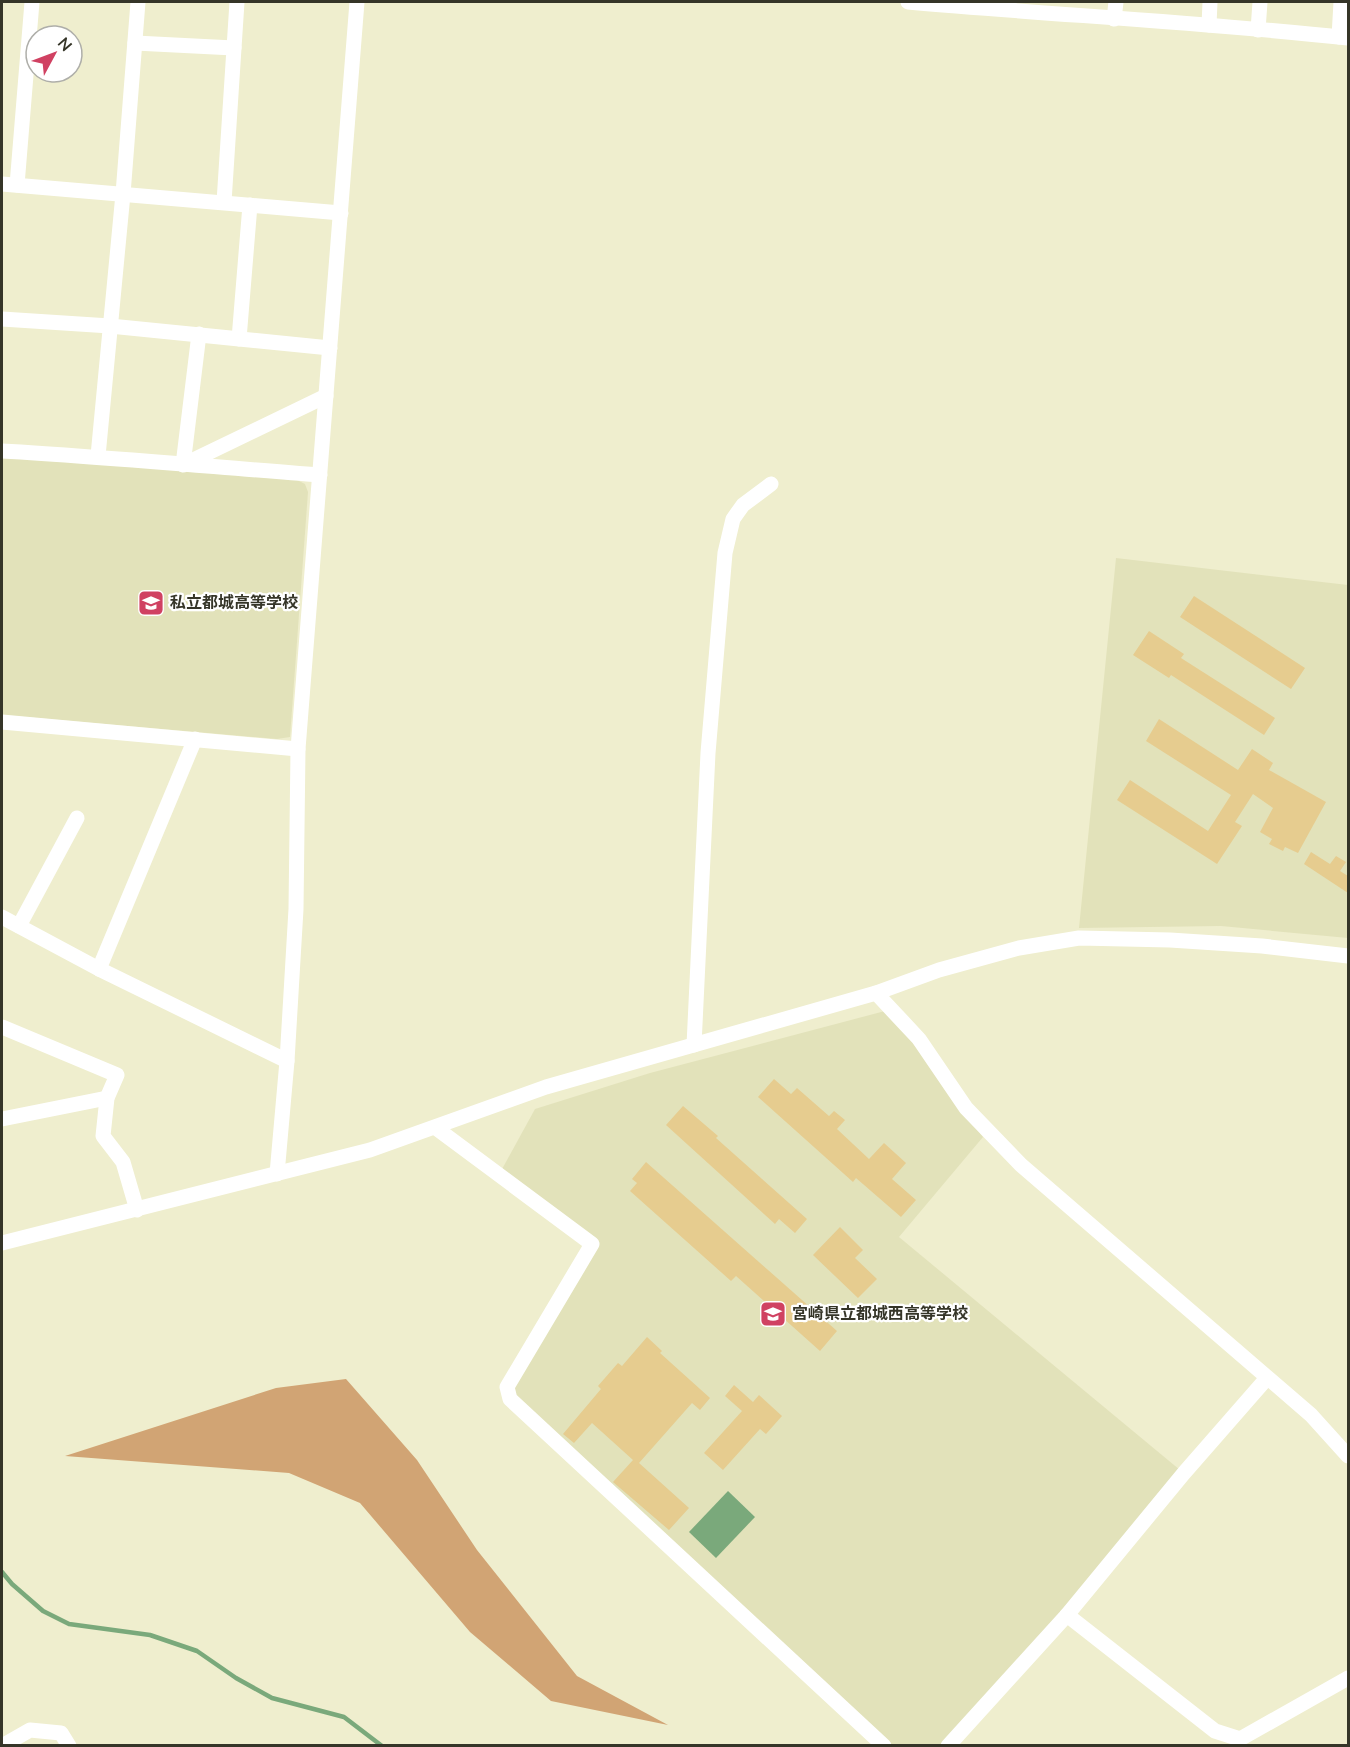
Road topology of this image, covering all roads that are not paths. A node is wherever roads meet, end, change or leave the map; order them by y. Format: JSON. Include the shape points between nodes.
{"nodes":[{"id":1,"x":32,"y":2,"type":"edge"},
{"id":2,"x":138,"y":2,"type":"edge"},
{"id":3,"x":237,"y":2,"type":"edge"},
{"id":4,"x":357,"y":2,"type":"edge"},
{"id":5,"x":908,"y":2,"type":"edge"},
{"id":6,"x":1116,"y":2,"type":"edge"},
{"id":7,"x":1210,"y":2,"type":"edge"},
{"id":8,"x":1260,"y":2,"type":"edge"},
{"id":9,"x":1341,"y":2,"type":"edge"},
{"id":10,"x":1006,"y":6,"type":"edge"},
{"id":11,"x":1114,"y":19,"type":"junction"},
{"id":12,"x":1209,"y":25,"type":"junction"},
{"id":13,"x":1258,"y":30,"type":"junction"},
{"id":14,"x":1344,"y":37,"type":"edge"},
{"id":15,"x":135,"y":43,"type":"junction"},
{"id":16,"x":234,"y":48,"type":"junction"},
{"id":17,"x":9,"y":185,"type":"edge"},
{"id":18,"x":123,"y":195,"type":"junction"},
{"id":19,"x":224,"y":202,"type":"junction"},
{"id":20,"x":250,"y":205,"type":"junction"},
{"id":21,"x":341,"y":213,"type":"junction"},
{"id":22,"x":2,"y":319,"type":"edge"},
{"id":23,"x":110,"y":326,"type":"junction"},
{"id":24,"x":199,"y":334,"type":"junction"},
{"id":25,"x":239,"y":339,"type":"junction"},
{"id":26,"x":330,"y":348,"type":"junction"},
{"id":27,"x":326,"y":396,"type":"junction"},
{"id":28,"x":2,"y":451,"type":"edge"},
{"id":29,"x":98,"y":456,"type":"junction"},
{"id":30,"x":183,"y":465,"type":"junction"},
{"id":31,"x":320,"y":475,"type":"junction"},
{"id":32,"x":771,"y":484,"type":"dead end"},
{"id":33,"x":2,"y":722,"type":"edge"},
{"id":34,"x":195,"y":739,"type":"junction"},
{"id":35,"x":298,"y":749,"type":"junction"},
{"id":36,"x":77,"y":818,"type":"dead end"},
{"id":37,"x":2,"y":917,"type":"edge"},
{"id":38,"x":19,"y":926,"type":"junction"},
{"id":39,"x":1348,"y":956,"type":"edge"},
{"id":40,"x":99,"y":969,"type":"junction"},
{"id":41,"x":876,"y":993,"type":"junction"},
{"id":42,"x":2,"y":1027,"type":"edge"},
{"id":43,"x":694,"y":1045,"type":"junction"},
{"id":44,"x":287,"y":1061,"type":"junction"},
{"id":45,"x":107,"y":1098,"type":"junction"},
{"id":46,"x":2,"y":1119,"type":"edge"},
{"id":47,"x":436,"y":1128,"type":"junction"},
{"id":48,"x":277,"y":1173,"type":"junction"},
{"id":49,"x":136,"y":1210,"type":"junction"},
{"id":50,"x":2,"y":1243,"type":"edge"},
{"id":51,"x":1267,"y":1378,"type":"junction"},
{"id":52,"x":1348,"y":1456,"type":"edge"},
{"id":53,"x":1067,"y":1616,"type":"junction"},
{"id":54,"x":1348,"y":1678,"type":"edge"},
{"id":55,"x":1243,"y":1742,"type":"edge"},
{"id":56,"x":2,"y":1746,"type":"edge"},
{"id":57,"x":69,"y":1746,"type":"edge"},
{"id":58,"x":884,"y":1746,"type":"edge"},
{"id":59,"x":948,"y":1746,"type":"edge"}],
"edges":[{"from":1,"to":17,"type":"street"},
{"from":2,"to":15,"type":"street"},
{"from":3,"to":16,"type":"street"},
{"from":4,"to":21,"type":"street"},
{"from":5,"to":10,"type":"street"},
{"from":6,"to":11,"type":"street"},
{"from":7,"to":12,"type":"street"},
{"from":8,"to":13,"type":"street"},
{"from":9,"to":14,"type":"street"},
{"from":10,"to":11,"type":"street"},
{"from":11,"to":12,"type":"street"},
{"from":12,"to":13,"type":"street"},
{"from":13,"to":14,"type":"street"},
{"from":15,"to":16,"type":"street"},
{"from":15,"to":18,"type":"street"},
{"from":16,"to":19,"type":"street"},
{"from":17,"to":18,"type":"street"},
{"from":18,"to":19,"type":"street"},
{"from":18,"to":23,"type":"street"},
{"from":19,"to":20,"type":"street"},
{"from":20,"to":21,"type":"street"},
{"from":20,"to":25,"type":"street"},
{"from":21,"to":26,"type":"street"},
{"from":22,"to":23,"type":"street"},
{"from":23,"to":24,"type":"street"},
{"from":23,"to":29,"type":"street"},
{"from":24,"to":25,"type":"street"},
{"from":24,"to":30,"type":"street"},
{"from":25,"to":26,"type":"street"},
{"from":26,"to":27,"type":"street"},
{"from":27,"to":30,"type":"street"},
{"from":27,"to":31,"type":"street"},
{"from":28,"to":29,"type":"street"},
{"from":29,"to":30,"type":"street"},
{"from":30,"to":31,"type":"street"},
{"from":31,"to":35,"type":"street"},
{"from":32,"to":43,"type":"street","via":[[733,519],[725,553],[708,753]]},
{"from":33,"to":34,"type":"street"},
{"from":34,"to":35,"type":"street"},
{"from":34,"to":40,"type":"street"},
{"from":35,"to":44,"type":"street","via":[[296,909]]},
{"from":36,"to":38,"type":"street"},
{"from":37,"to":38,"type":"street"},
{"from":38,"to":40,"type":"street"},
{"from":39,"to":41,"type":"street","via":[[1262,946],[1079,938],[1019,948],[939,970]]},
{"from":40,"to":44,"type":"street"},
{"from":41,"to":43,"type":"street"},
{"from":41,"to":51,"type":"street","via":[[919,1039],[966,1108],[992,1137]]},
{"from":42,"to":45,"type":"street","via":[[117,1075]]},
{"from":43,"to":47,"type":"street","via":[[546,1087]]},
{"from":44,"to":48,"type":"street"},
{"from":45,"to":46,"type":"street"},
{"from":45,"to":49,"type":"street","via":[[103,1136],[123,1162]]},
{"from":47,"to":48,"type":"street","via":[[370,1150]]},
{"from":47,"to":58,"type":"street","via":[[592,1244],[507,1387],[510,1399]]},
{"from":48,"to":49,"type":"street"},
{"from":49,"to":50,"type":"street"},
{"from":51,"to":52,"type":"street","via":[[1311,1415]]},
{"from":51,"to":53,"type":"street"},
{"from":53,"to":55,"type":"street","via":[[1215,1731]]},
{"from":53,"to":59,"type":"street"},
{"from":54,"to":55,"type":"street"},
{"from":56,"to":57,"type":"street","via":[[30,1730],[61,1732]]}]}
